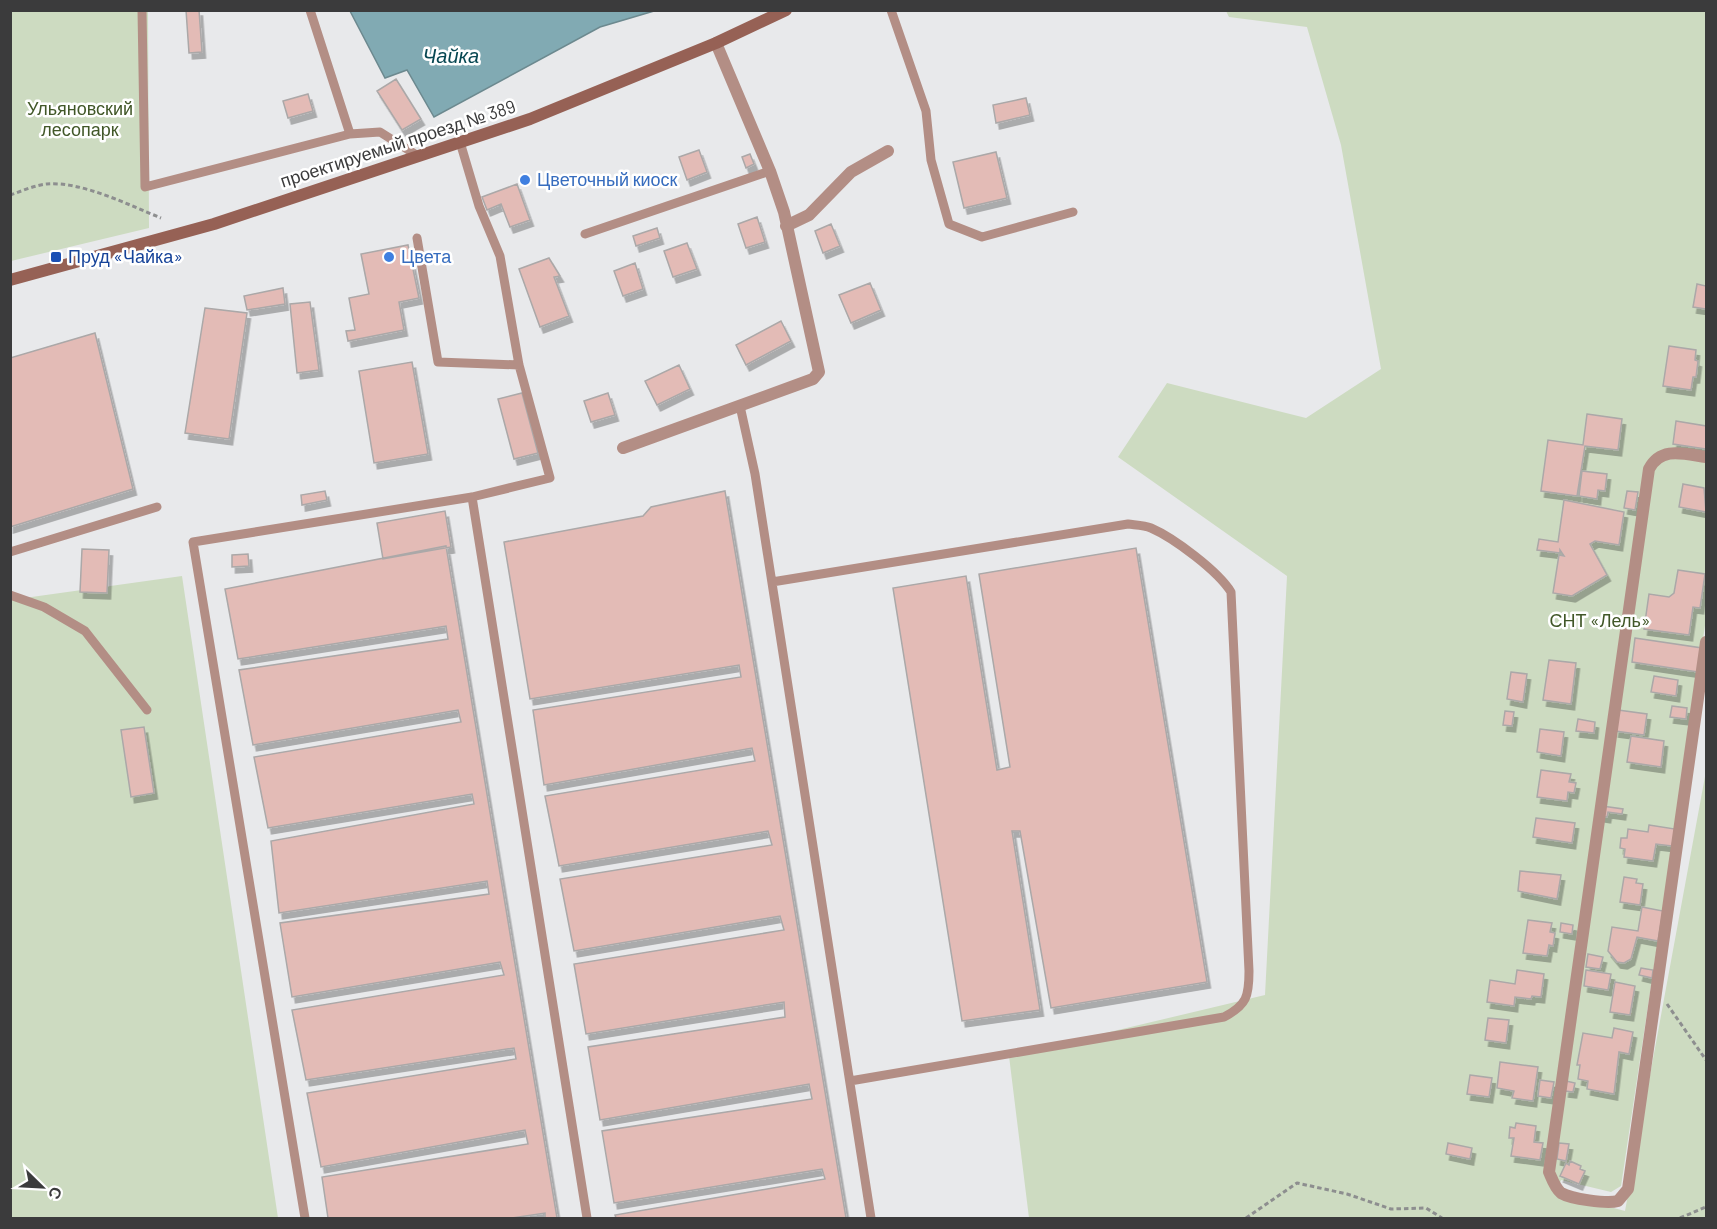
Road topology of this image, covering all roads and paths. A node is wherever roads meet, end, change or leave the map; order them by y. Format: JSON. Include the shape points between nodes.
{"nodes":[{"id":1,"x":142,"y":10,"type":"edge"},
{"id":2,"x":310,"y":10,"type":"edge"},
{"id":3,"x":786,"y":10,"type":"edge"},
{"id":4,"x":891,"y":10,"type":"edge"},
{"id":5,"x":716,"y":43,"type":"junction"},
{"id":6,"x":350,"y":134,"type":"junction"},
{"id":7,"x":460,"y":142,"type":"junction"},
{"id":8,"x":888,"y":151,"type":"dead end"},
{"id":9,"x":418,"y":156,"type":"junction"},
{"id":10,"x":770,"y":171,"type":"junction"},
{"id":11,"x":10,"y":195,"type":"edge"},
{"id":12,"x":1073,"y":212,"type":"dead end"},
{"id":13,"x":161,"y":218,"type":"dead end"},
{"id":14,"x":786,"y":226,"type":"junction"},
{"id":15,"x":585,"y":234,"type":"dead end"},
{"id":16,"x":417,"y":238,"type":"dead end"},
{"id":17,"x":10,"y":280,"type":"edge"},
{"id":18,"x":519,"y":364,"type":"junction"},
{"id":19,"x":740,"y":406,"type":"junction"},
{"id":20,"x":623,"y":448,"type":"dead end"},
{"id":21,"x":1707,"y":457,"type":"edge"},
{"id":22,"x":472,"y":497,"type":"junction"},
{"id":23,"x":157,"y":507,"type":"dead end"},
{"id":24,"x":10,"y":552,"type":"edge"},
{"id":25,"x":772,"y":582,"type":"junction"},
{"id":26,"x":10,"y":595,"type":"edge"},
{"id":27,"x":1707,"y":642,"type":"edge"},
{"id":28,"x":147,"y":710,"type":"dead end"},
{"id":29,"x":1663,"y":997,"type":"dead end"},
{"id":30,"x":1707,"y":1060,"type":"edge"},
{"id":31,"x":850,"y":1081,"type":"junction"},
{"id":32,"x":1707,"y":1207,"type":"edge"},
{"id":33,"x":305,"y":1218,"type":"edge"},
{"id":34,"x":587,"y":1218,"type":"edge"},
{"id":35,"x":871,"y":1218,"type":"edge"},
{"id":36,"x":1246,"y":1218,"type":"edge"},
{"id":37,"x":1442,"y":1218,"type":"edge"},
{"id":38,"x":1680,"y":1218,"type":"edge"}],
"edges":[{"from":1,"to":6,"type":"lane","via":[[146,187]]},
{"from":2,"to":6,"type":"lane"},
{"from":3,"to":5,"type":"main road","name":"проектируемый проезд № 389"},
{"from":4,"to":12,"type":"lane","via":[[926,111],[931,160],[949,224],[982,237]]},
{"from":5,"to":7,"type":"main road","name":"проектируемый проезд № 389","via":[[530,119]]},
{"from":5,"to":10,"type":"street"},
{"from":6,"to":9,"type":"lane","via":[[380,132]]},
{"from":7,"to":9,"type":"main road","name":"проектируемый проезд № 389"},
{"from":7,"to":18,"type":"lane","via":[[479,206],[500,256]]},
{"from":8,"to":14,"type":"street","via":[[851,172],[809,215]]},
{"from":9,"to":17,"type":"main road","name":"проектируемый проезд № 389","via":[[214,224]]},
{"from":10,"to":14,"type":"street"},
{"from":10,"to":15,"type":"lane"},
{"from":11,"to":13,"type":"path","via":[[46,184],[65,185]]},
{"from":14,"to":19,"type":"street","via":[[819,372],[813,379]]},
{"from":16,"to":18,"type":"lane","via":[[438,362]]},
{"from":18,"to":22,"type":"lane","via":[[550,478]]},
{"from":19,"to":20,"type":"street"},
{"from":19,"to":25,"type":"lane"},
{"from":21,"to":27,"type":"street","via":[[1667,452],[1654,460],[1649,469],[1549,1172],[1562,1193],[1604,1203],[1618,1201],[1628,1189]]},
{"from":22,"to":33,"type":"lane","via":[[193,542]]},
{"from":22,"to":34,"type":"lane"},
{"from":23,"to":24,"type":"lane"},
{"from":25,"to":31,"type":"lane"},
{"from":25,"to":31,"type":"lane","via":[[1128,524],[1149,527],[1163,535],[1224,580],[1231,592],[1249,971],[1249,992],[1239,1009],[1224,1017]]},
{"from":26,"to":28,"type":"lane","via":[[44,606],[85,631]]},
{"from":29,"to":30,"type":"path"},
{"from":31,"to":35,"type":"lane"},
{"from":32,"to":38,"type":"path"},
{"from":36,"to":37,"type":"path","via":[[1297,1183],[1391,1209],[1426,1208]]}]}
